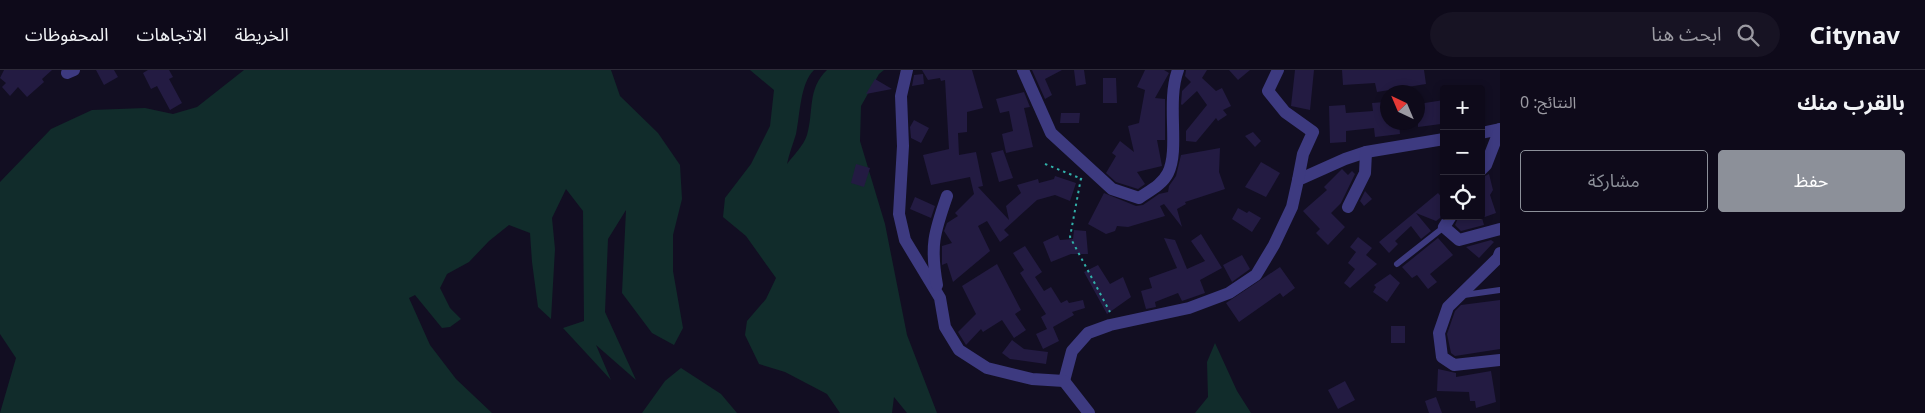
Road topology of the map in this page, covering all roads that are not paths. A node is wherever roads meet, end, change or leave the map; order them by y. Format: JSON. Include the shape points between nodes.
{"nodes":[{"id":1,"x":907,"y":70,"type":"edge"},
{"id":2,"x":1023,"y":70,"type":"edge"},
{"id":3,"x":1178,"y":70,"type":"edge"},
{"id":4,"x":1278,"y":70,"type":"edge"},
{"id":5,"x":1500,"y":129,"type":"edge"},
{"id":6,"x":1485,"y":133,"type":"edge"},
{"id":7,"x":1440,"y":140,"type":"edge"},
{"id":8,"x":1366,"y":152,"type":"junction"},
{"id":9,"x":1485,"y":166,"type":"edge"},
{"id":10,"x":1298,"y":180,"type":"junction"},
{"id":11,"x":947,"y":196,"type":"dead end"},
{"id":12,"x":1348,"y":207,"type":"dead end"},
{"id":13,"x":1448,"y":222,"type":"edge"},
{"id":14,"x":1500,"y":229,"type":"edge"},
{"id":15,"x":1500,"y":253,"type":"edge"},
{"id":16,"x":1397,"y":264,"type":"dead end"},
{"id":17,"x":1500,"y":290,"type":"edge"},
{"id":18,"x":1458,"y":296,"type":"junction"},
{"id":19,"x":940,"y":298,"type":"junction"},
{"id":20,"x":1500,"y":360,"type":"edge"},
{"id":21,"x":1064,"y":381,"type":"junction"},
{"id":22,"x":1090,"y":413,"type":"edge"}],
"edges":[{"from":1,"to":19,"type":"street","via":[[901,96],[899,214],[905,240]]},
{"from":2,"to":3,"type":"street","via":[[1051,133],[1112,189],[1139,198],[1159,184],[1168,172],[1172,151],[1172,85]]},
{"from":4,"to":10,"type":"street","via":[[1268,91],[1285,112],[1313,132],[1303,154]]},
{"from":5,"to":6,"type":"street"},
{"from":5,"to":9,"type":"street"},
{"from":7,"to":8,"type":"street"},
{"from":8,"to":10,"type":"street"},
{"from":8,"to":12,"type":"street","via":[[1365,173]]},
{"from":10,"to":21,"type":"street","via":[[1292,207],[1256,275],[1229,293],[1189,308],[1088,333],[1072,351]]},
{"from":11,"to":19,"type":"street","via":[[934,235],[932,258]]},
{"from":13,"to":14,"type":"street","via":[[1459,240]]},
{"from":13,"to":16,"type":"lane"},
{"from":15,"to":18,"type":"street"},
{"from":17,"to":18,"type":"lane"},
{"from":18,"to":20,"type":"street","via":[[1448,307],[1439,333],[1442,357],[1454,365]]},
{"from":19,"to":21,"type":"street","via":[[944,327],[959,350],[988,368],[1032,379]]},
{"from":21,"to":22,"type":"street"}]}
